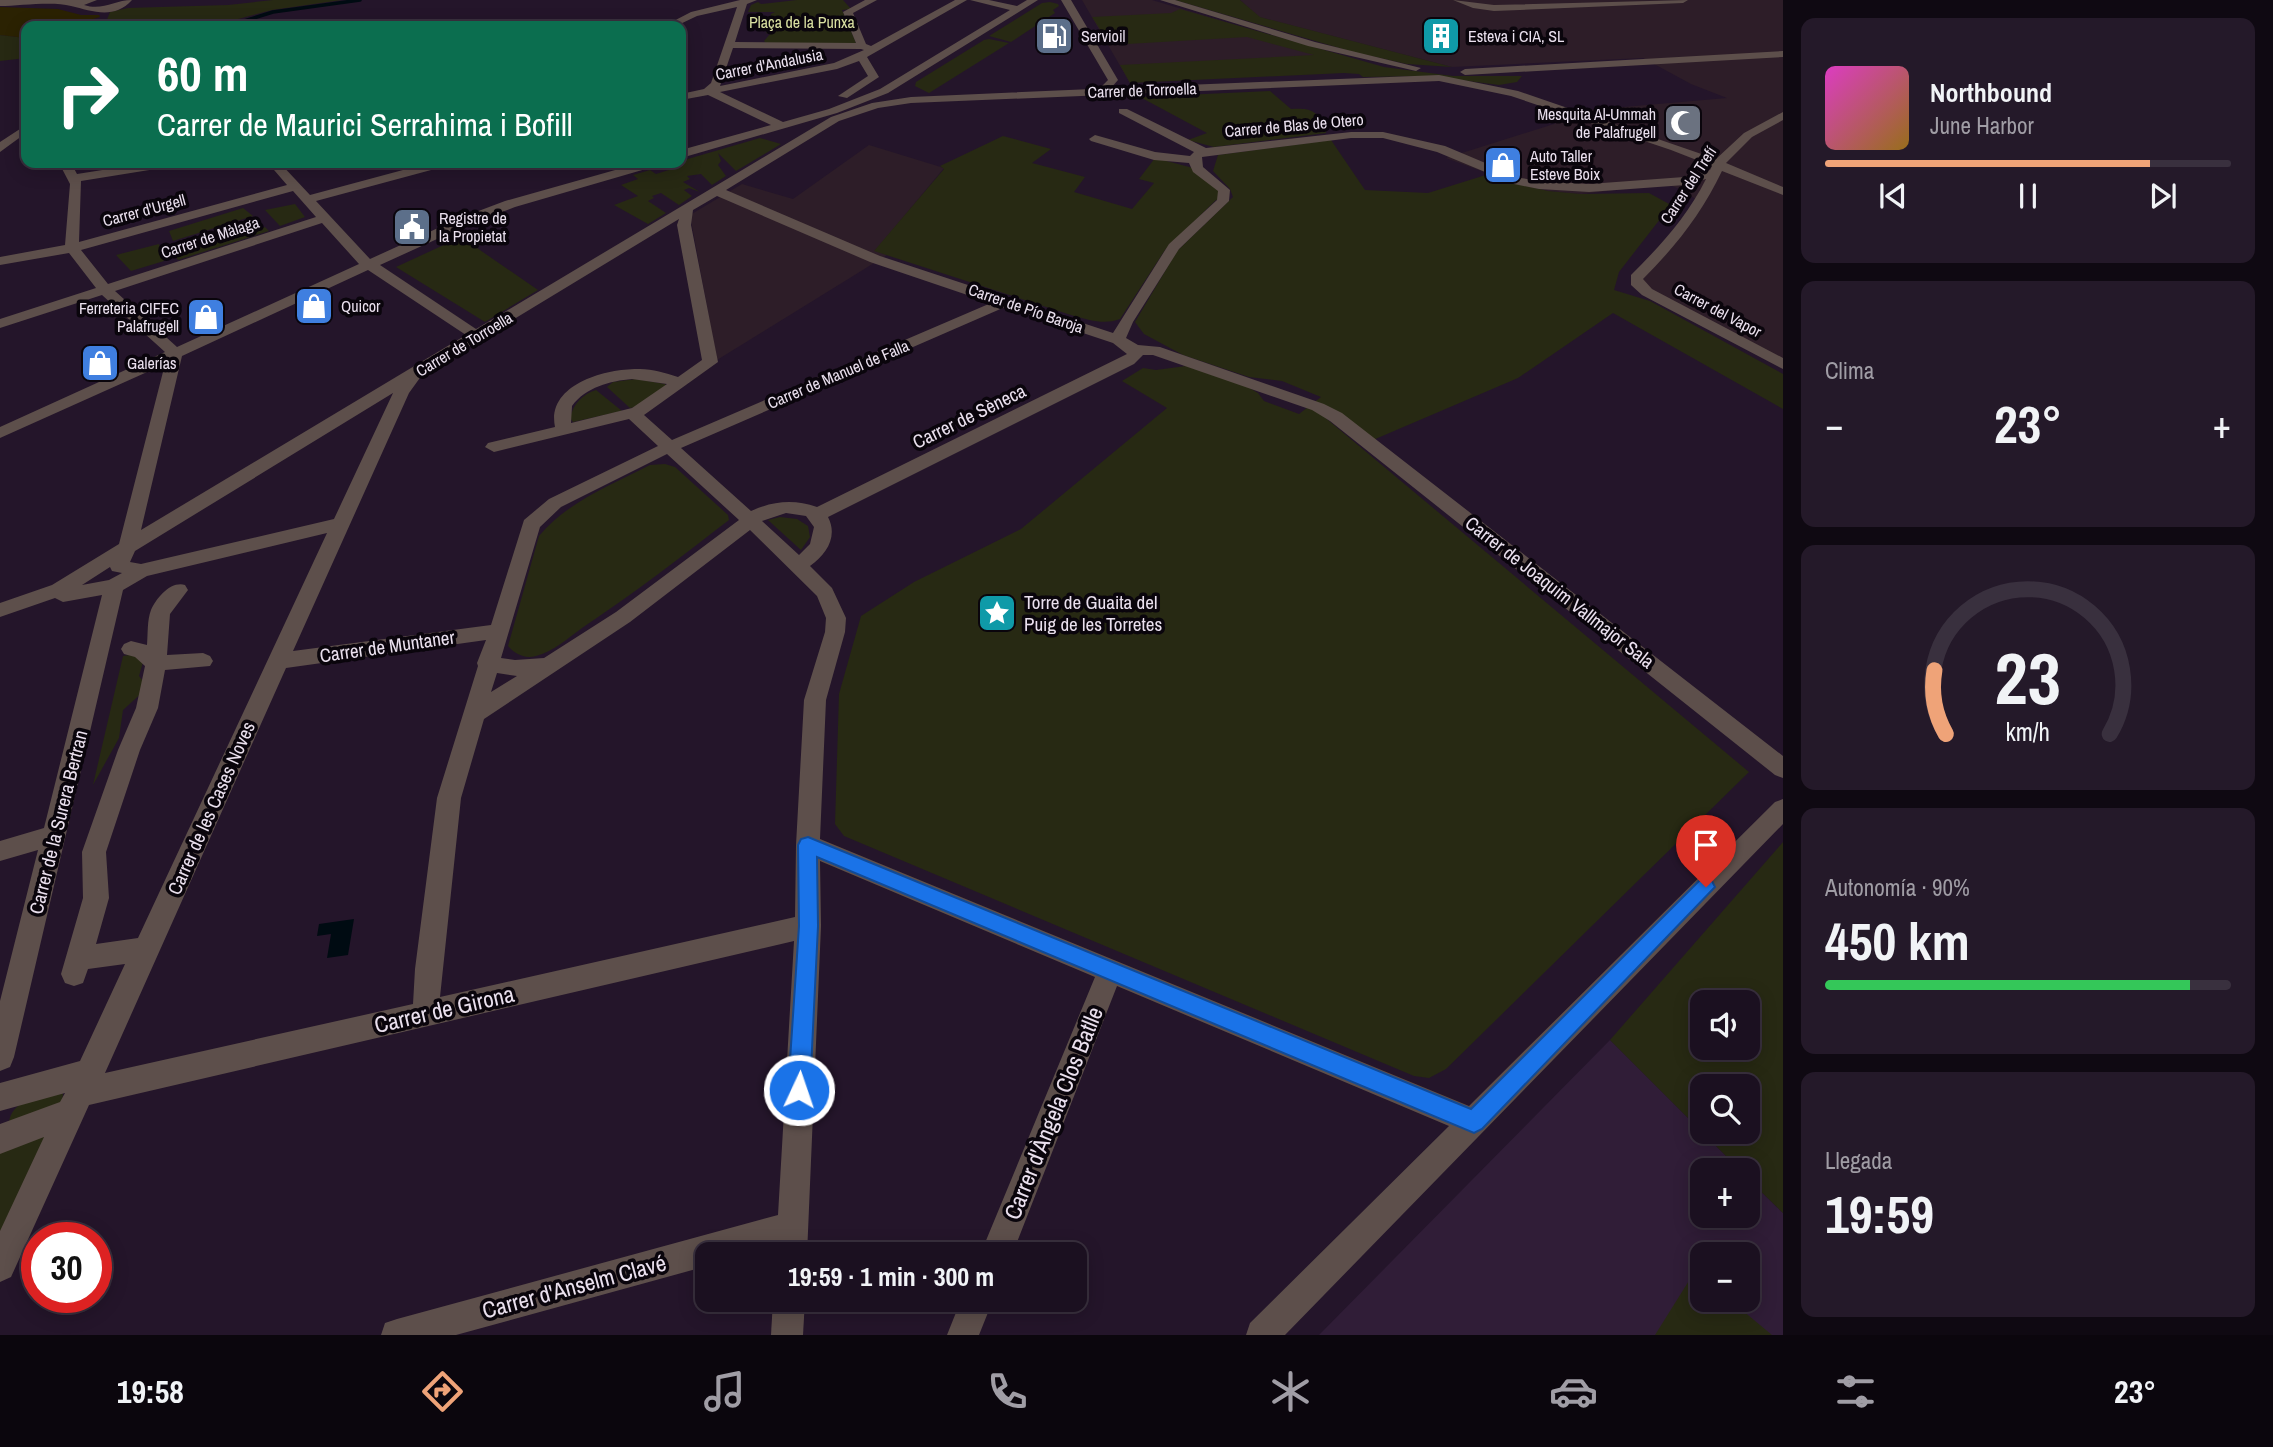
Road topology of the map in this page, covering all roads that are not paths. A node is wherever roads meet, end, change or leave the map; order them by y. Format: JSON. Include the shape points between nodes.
{"nodes":[{"id":1,"x":127,"y":0,"type":"edge"},
{"id":2,"x":754,"y":0,"type":"edge"},
{"id":3,"x":872,"y":0,"type":"edge"},
{"id":4,"x":962,"y":0,"type":"edge"},
{"id":5,"x":975,"y":0,"type":"edge"},
{"id":6,"x":1033,"y":0,"type":"edge"},
{"id":7,"x":1164,"y":0,"type":"edge"},
{"id":8,"x":1458,"y":0,"type":"edge"},
{"id":9,"x":1682,"y":0,"type":"edge"},
{"id":10,"x":1066,"y":1,"type":"edge"},
{"id":11,"x":0,"y":3,"type":"edge"},
{"id":12,"x":64,"y":3,"type":"junction"},
{"id":13,"x":742,"y":4,"type":"junction"},
{"id":14,"x":95,"y":9,"type":"edge"},
{"id":15,"x":1019,"y":9,"type":"junction"},
{"id":16,"x":679,"y":21,"type":"edge"},
{"id":17,"x":728,"y":45,"type":"junction"},
{"id":18,"x":865,"y":51,"type":"junction"},
{"id":19,"x":1783,"y":54,"type":"edge"},
{"id":20,"x":1545,"y":69,"type":"junction"},
{"id":21,"x":907,"y":78,"type":"junction"},
{"id":22,"x":1521,"y":82,"type":"junction"},
{"id":23,"x":1490,"y":86,"type":"junction"},
{"id":24,"x":708,"y":92,"type":"junction"},
{"id":25,"x":1096,"y":92,"type":"junction"},
{"id":26,"x":686,"y":96,"type":"edge"},
{"id":27,"x":941,"y":99,"type":"junction"},
{"id":28,"x":1575,"y":105,"type":"junction"},
{"id":29,"x":1554,"y":106,"type":"junction"},
{"id":30,"x":1124,"y":111,"type":"dead end"},
{"id":31,"x":827,"y":112,"type":"junction"},
{"id":32,"x":1783,"y":115,"type":"edge"},
{"id":33,"x":778,"y":126,"type":"junction"},
{"id":34,"x":21,"y":129,"type":"edge"},
{"id":35,"x":0,"y":132,"type":"edge"},
{"id":36,"x":21,"y":132,"type":"edge"},
{"id":37,"x":1095,"y":139,"type":"dead end"},
{"id":38,"x":801,"y":140,"type":"junction"},
{"id":39,"x":0,"y":148,"type":"edge"},
{"id":40,"x":686,"y":153,"type":"edge"},
{"id":41,"x":1199,"y":156,"type":"junction"},
{"id":42,"x":1728,"y":163,"type":"junction"},
{"id":43,"x":68,"y":168,"type":"edge"},
{"id":44,"x":138,"y":168,"type":"edge"},
{"id":45,"x":279,"y":168,"type":"edge"},
{"id":46,"x":423,"y":168,"type":"edge"},
{"id":47,"x":621,"y":168,"type":"edge"},
{"id":48,"x":75,"y":178,"type":"junction"},
{"id":49,"x":1665,"y":181,"type":"junction"},
{"id":50,"x":296,"y":186,"type":"junction"},
{"id":51,"x":1714,"y":188,"type":"junction"},
{"id":52,"x":1780,"y":188,"type":"edge"},
{"id":53,"x":716,"y":191,"type":"junction"},
{"id":54,"x":308,"y":199,"type":"junction"},
{"id":55,"x":687,"y":209,"type":"junction"},
{"id":56,"x":326,"y":218,"type":"junction"},
{"id":57,"x":72,"y":248,"type":"junction"},
{"id":58,"x":0,"y":261,"type":"edge"},
{"id":59,"x":370,"y":264,"type":"junction"},
{"id":60,"x":1638,"y":285,"type":"joint"},
{"id":61,"x":105,"y":290,"type":"junction"},
{"id":62,"x":1007,"y":301,"type":"junction"},
{"id":63,"x":0,"y":324,"type":"edge"},
{"id":64,"x":477,"y":336,"type":"junction"},
{"id":65,"x":1118,"y":340,"type":"junction"},
{"id":66,"x":1135,"y":351,"type":"junction"},
{"id":67,"x":175,"y":353,"type":"junction"},
{"id":68,"x":436,"y":360,"type":"junction"},
{"id":69,"x":1783,"y":365,"type":"edge"},
{"id":70,"x":680,"y":383,"type":"junction"},
{"id":71,"x":632,"y":414,"type":"junction"},
{"id":72,"x":1336,"y":417,"type":"joint"},
{"id":73,"x":564,"y":430,"type":"junction"},
{"id":74,"x":0,"y":433,"type":"edge"},
{"id":75,"x":494,"y":447,"type":"dead end"},
{"id":76,"x":669,"y":447,"type":"junction"},
{"id":77,"x":816,"y":515,"type":"junction"},
{"id":78,"x":750,"y":520,"type":"junction"},
{"id":79,"x":339,"y":524,"type":"junction"},
{"id":80,"x":127,"y":548,"type":"junction"},
{"id":81,"x":798,"y":565,"type":"junction"},
{"id":82,"x":142,"y":571,"type":"junction"},
{"id":83,"x":114,"y":586,"type":"junction"},
{"id":84,"x":178,"y":590,"type":"dead end"},
{"id":85,"x":5,"y":609,"type":"edge"},
{"id":86,"x":496,"y":631,"type":"junction"},
{"id":87,"x":131,"y":649,"type":"dead end"},
{"id":88,"x":203,"y":661,"type":"dead end"},
{"id":89,"x":277,"y":661,"type":"junction"},
{"id":90,"x":156,"y":663,"type":"junction"},
{"id":91,"x":487,"y":663,"type":"junction"},
{"id":92,"x":548,"y":666,"type":"junction"},
{"id":93,"x":474,"y":714,"type":"junction"},
{"id":94,"x":1783,"y":769,"type":"edge"},
{"id":95,"x":1783,"y":809,"type":"edge"},
{"id":96,"x":56,"y":834,"type":"junction"},
{"id":97,"x":808,"y":845,"type":"junction"},
{"id":98,"x":0,"y":851,"type":"edge"},
{"id":99,"x":808,"y":926,"type":"junction"},
{"id":100,"x":148,"y":948,"type":"junction"},
{"id":101,"x":1110,"y":971,"type":"junction"},
{"id":102,"x":426,"y":1013,"type":"junction"},
{"id":103,"x":0,"y":1057,"type":"edge"},
{"id":104,"x":81,"y":1092,"type":"junction"},
{"id":105,"x":0,"y":1097,"type":"edge"},
{"id":106,"x":1474,"y":1122,"type":"junction"},
{"id":107,"x":0,"y":1139,"type":"edge"},
{"id":108,"x":791,"y":1241,"type":"edge"},
{"id":109,"x":1001,"y":1242,"type":"edge"},
{"id":110,"x":0,"y":1266,"type":"edge"},
{"id":111,"x":788,"y":1312,"type":"edge"},
{"id":112,"x":972,"y":1312,"type":"edge"},
{"id":113,"x":397,"y":1335,"type":"edge"},
{"id":114,"x":787,"y":1335,"type":"edge"},
{"id":115,"x":963,"y":1335,"type":"edge"},
{"id":116,"x":1262,"y":1335,"type":"edge"}],
"edges":[{"from":1,"to":14,"type":"street","via":[[109,9]]},
{"from":2,"to":13,"type":"street"},
{"from":3,"to":18,"type":"street","via":[[849,11]]},
{"from":4,"to":18,"type":"street","name":"Carrer d'Andalusia"},
{"from":5,"to":15,"type":"street"},
{"from":6,"to":15,"type":"street"},
{"from":7,"to":20,"type":"street","via":[[1389,64],[1457,72]]},
{"from":8,"to":9,"type":"street","via":[[1494,8]]},
{"from":10,"to":25,"type":"street","via":[[1113,80]]},
{"from":11,"to":12,"type":"street"},
{"from":12,"to":14,"type":"street"},
{"from":12,"to":14,"type":"street"},
{"from":13,"to":16,"type":"street"},
{"from":13,"to":17,"type":"street"},
{"from":15,"to":21,"type":"street"},
{"from":17,"to":18,"type":"street"},
{"from":17,"to":24,"type":"street","via":[[715,88]]},
{"from":18,"to":24,"type":"street","name":"Carrer d'Andalusia","via":[[823,70]]},
{"from":18,"to":31,"type":"street","via":[[874,77],[837,99]]},
{"from":19,"to":20,"type":"street"},
{"from":20,"to":22,"type":"street"},
{"from":21,"to":27,"type":"street","via":[[902,84],[905,91]]},
{"from":21,"to":31,"type":"street"},
{"from":22,"to":23,"type":"street"},
{"from":22,"to":28,"type":"street"},
{"from":23,"to":25,"type":"street","name":"Carrer de Torroella","via":[[1421,78]]},
{"from":23,"to":29,"type":"street"},
{"from":24,"to":26,"type":"street","name":"Carrer d'Andalusia"},
{"from":24,"to":33,"type":"street"},
{"from":25,"to":27,"type":"street","name":"Carrer de Torroella"},
{"from":27,"to":38,"type":"street","name":"Carrer de Torroella","via":[[860,110]]},
{"from":28,"to":29,"type":"street","via":[[1553,102]]},
{"from":28,"to":42,"type":"street","via":[[1721,152]]},
{"from":29,"to":42,"type":"street"},
{"from":30,"to":41,"type":"street"},
{"from":31,"to":33,"type":"street"},
{"from":32,"to":42,"type":"street","name":"Carrer del Trefí","via":[[1748,135]]},
{"from":33,"to":38,"type":"street","via":[[801,128]]},
{"from":33,"to":40,"type":"street"},
{"from":34,"to":35,"type":"street"},
{"from":36,"to":39,"type":"street"},
{"from":37,"to":41,"type":"street","name":"Carrer de Blas de Otero","via":[[1154,156]]},
{"from":38,"to":53,"type":"street","name":"Carrer de Torroella"},
{"from":41,"to":49,"type":"street","name":"Carrer de Blas de Otero","via":[[1351,135],[1383,135],[1441,149],[1539,185],[1578,188]]},
{"from":41,"to":65,"type":"street","via":[[1197,169],[1224,190],[1223,201],[1174,247]]},
{"from":42,"to":49,"type":"street","name":"Carrer de Blas de Otero","via":[[1696,179]]},
{"from":42,"to":51,"type":"street","name":"Carrer del Trefí"},
{"from":42,"to":51,"type":"street"},
{"from":42,"to":52,"type":"street"},
{"from":43,"to":48,"type":"street"},
{"from":44,"to":48,"type":"street"},
{"from":45,"to":50,"type":"street"},
{"from":46,"to":54,"type":"street"},
{"from":47,"to":59,"type":"street","via":[[484,213]]},
{"from":48,"to":57,"type":"street"},
{"from":49,"to":51,"type":"street","name":"Carrer de Blas de Otero"},
{"from":50,"to":54,"type":"street"},
{"from":50,"to":57,"type":"street","name":"Carrer d'Urgell"},
{"from":51,"to":52,"type":"street","name":"Carrer de Blas de Otero"},
{"from":51,"to":60,"type":"street","name":"Carrer del Trefí","via":[[1667,248],[1637,274]]},
{"from":53,"to":55,"type":"street","name":"Carrer de Torroella"},
{"from":53,"to":62,"type":"street","name":"Carrer de Pío Baroja","via":[[875,259]]},
{"from":54,"to":56,"type":"street"},
{"from":55,"to":64,"type":"street","name":"Carrer de Torroella"},
{"from":55,"to":70,"type":"street","via":[[684,225],[710,362]]},
{"from":56,"to":59,"type":"street"},
{"from":56,"to":61,"type":"street","name":"Carrer de Màlaga"},
{"from":57,"to":58,"type":"street","name":"Carrer d'Urgell"},
{"from":57,"to":61,"type":"street"},
{"from":59,"to":64,"type":"street"},
{"from":59,"to":67,"type":"street"},
{"from":60,"to":69,"type":"street","name":"Carrer del Vapor"},
{"from":61,"to":63,"type":"street","name":"Carrer de Màlaga"},
{"from":61,"to":67,"type":"street"},
{"from":62,"to":65,"type":"street","name":"Carrer de Pío Baroja"},
{"from":62,"to":76,"type":"street","name":"Carrer de Manuel de Falla"},
{"from":64,"to":68,"type":"street","name":"Carrer de Torroella"},
{"from":65,"to":66,"type":"street","name":"Carrer de Pío Baroja"},
{"from":66,"to":72,"type":"street","name":"Carrer de Pío Baroja","via":[[1155,350],[1300,399]]},
{"from":66,"to":77,"type":"street","name":"Carrer de Sèneca","via":[[1128,361]]},
{"from":67,"to":74,"type":"street"},
{"from":67,"to":80,"type":"street"},
{"from":68,"to":79,"type":"street","name":"Carrer de les Cases Noves","via":[[402,391]]},
{"from":68,"to":80,"type":"street","name":"Carrer de Torroella"},
{"from":70,"to":71,"type":"street"},
{"from":70,"to":73,"type":"street","via":[[633,374],[592,384],[562,406],[559,415]]},
{"from":71,"to":73,"type":"street"},
{"from":71,"to":76,"type":"street"},
{"from":72,"to":94,"type":"street","name":"Carrer de Joaquim Vallmajor Sala"},
{"from":73,"to":75,"type":"street"},
{"from":76,"to":78,"type":"street"},
{"from":76,"to":86,"type":"street","name":"Carrer de Manuel de Falla","via":[[555,503],[531,524]]},
{"from":77,"to":78,"type":"street","via":[[785,507]]},
{"from":77,"to":81,"type":"street","via":[[825,535],[811,558]]},
{"from":78,"to":81,"type":"street"},
{"from":78,"to":92,"type":"street","via":[[623,617]]},
{"from":79,"to":82,"type":"street","name":"Carrer de Torroella"},
{"from":79,"to":89,"type":"street","name":"Carrer de les Cases Noves"},
{"from":80,"to":82,"type":"street","via":[[119,566]]},
{"from":80,"to":85,"type":"street","name":"Carrer de Torroella","via":[[59,590]]},
{"from":81,"to":97,"type":"street","via":[[825,593],[836,618],[816,700]]},
{"from":82,"to":83,"type":"street","name":"Carrer de Torroella"},
{"from":83,"to":85,"type":"street","name":"Carrer de Torroella"},
{"from":83,"to":96,"type":"street","name":"Carrer de la Surera Bertran"},
{"from":84,"to":90,"type":"street","via":[[160,612]]},
{"from":86,"to":89,"type":"street","name":"Carrer de Muntaner"},
{"from":86,"to":91,"type":"street","name":"Carrer de Manuel de Falla"},
{"from":87,"to":90,"type":"street","via":[[140,650]]},
{"from":88,"to":90,"type":"street"},
{"from":89,"to":100,"type":"street","name":"Carrer de les Cases Noves"},
{"from":90,"to":100,"type":"street","via":[[147,708],[94,852],[96,898],[76,967]]},
{"from":91,"to":92,"type":"street","via":[[515,668]]},
{"from":91,"to":93,"type":"street","name":"Carrer de Manuel de Falla"},
{"from":92,"to":93,"type":"street"},
{"from":93,"to":102,"type":"street","name":"Carrer de Manuel de Falla","via":[[446,817]]},
{"from":95,"to":106,"type":"street"},
{"from":96,"to":98,"type":"street"},
{"from":96,"to":103,"type":"street","name":"Carrer de la Surera Bertran"},
{"from":97,"to":99,"type":"street"},
{"from":97,"to":101,"type":"street"},
{"from":99,"to":102,"type":"street","name":"Carrer de Girona"},
{"from":99,"to":108,"type":"street"},
{"from":100,"to":104,"type":"street","name":"Carrer de les Cases Noves"},
{"from":101,"to":106,"type":"street"},
{"from":101,"to":109,"type":"street","name":"Carrer d'Àngela Clos Batlle"},
{"from":102,"to":104,"type":"street","name":"Carrer de Girona"},
{"from":104,"to":105,"type":"street"},
{"from":104,"to":107,"type":"street","name":"Carrer de Girona"},
{"from":104,"to":110,"type":"street","name":"Carrer de les Cases Noves"},
{"from":106,"to":116,"type":"street"},
{"from":108,"to":113,"type":"street","name":"Carrer d'Anselm Clavé"},
{"from":111,"to":114,"type":"street"},
{"from":112,"to":115,"type":"street"}]}
